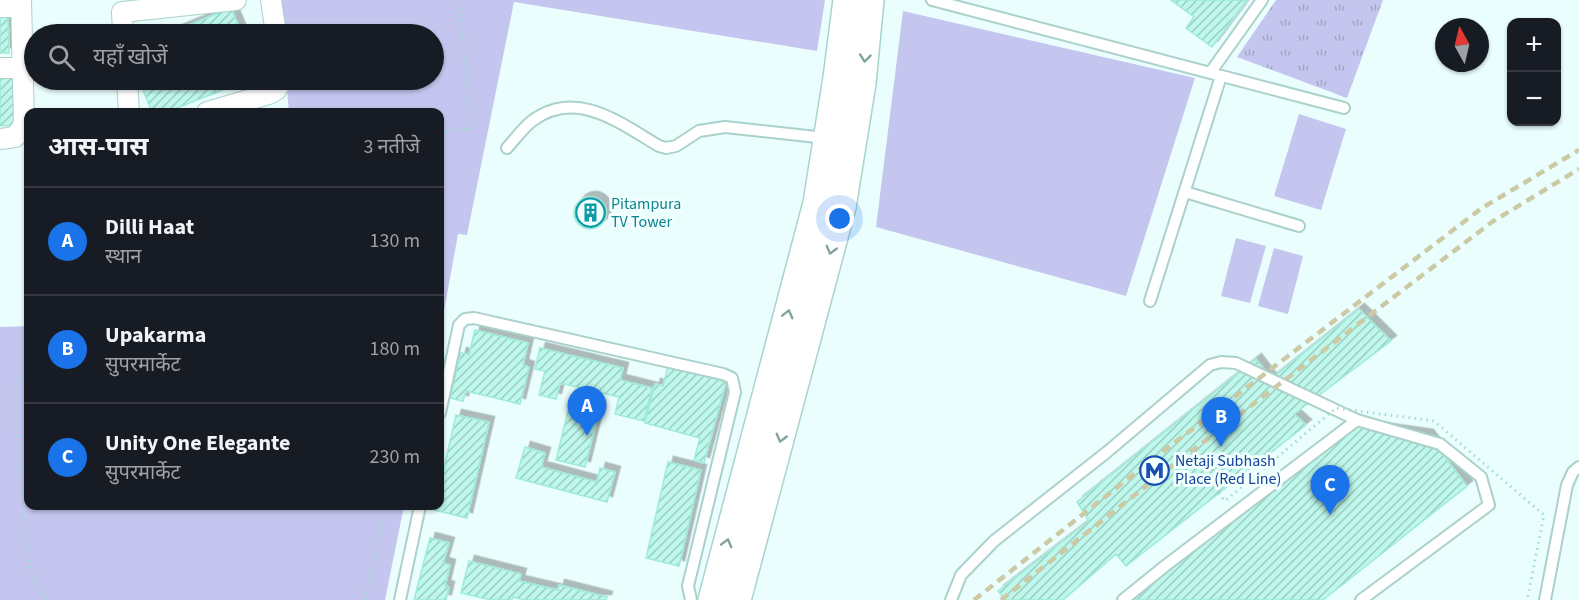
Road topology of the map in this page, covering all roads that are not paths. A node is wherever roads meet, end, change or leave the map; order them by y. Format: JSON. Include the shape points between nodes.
{"nodes":[{"id":1,"x":236,"y":0,"type":"edge"},
{"id":2,"x":271,"y":0,"type":"edge"},
{"id":3,"x":848,"y":0,"type":"edge"},
{"id":4,"x":870,"y":0,"type":"edge"},
{"id":5,"x":932,"y":0,"type":"edge"},
{"id":6,"x":1262,"y":0,"type":"edge"},
{"id":7,"x":21,"y":4,"type":"edge"},
{"id":8,"x":122,"y":6,"type":"edge"},
{"id":9,"x":0,"y":7,"type":"edge"},
{"id":10,"x":123,"y":24,"type":"edge"},
{"id":11,"x":275,"y":24,"type":"edge"},
{"id":12,"x":0,"y":68,"type":"edge"},
{"id":13,"x":23,"y":68,"type":"junction"},
{"id":14,"x":1210,"y":73,"type":"junction"},
{"id":15,"x":1221,"y":76,"type":"junction"},
{"id":16,"x":128,"y":90,"type":"edge"},
{"id":17,"x":276,"y":90,"type":"edge"},
{"id":18,"x":129,"y":108,"type":"edge"},
{"id":19,"x":221,"y":108,"type":"edge"},
{"id":20,"x":1344,"y":108,"type":"dead end"},
{"id":21,"x":0,"y":139,"type":"edge"},
{"id":22,"x":840,"y":140,"type":"junction"},
{"id":23,"x":507,"y":148,"type":"dead end"},
{"id":24,"x":1185,"y":192,"type":"junction"},
{"id":25,"x":1299,"y":226,"type":"dead end"},
{"id":26,"x":1150,"y":301,"type":"dead end"},
{"id":27,"x":792,"y":348,"type":"junction"},
{"id":28,"x":444,"y":394,"type":"edge"},
{"id":29,"x":1357,"y":420,"type":"junction"},
{"id":30,"x":1579,"y":467,"type":"edge"},
{"id":31,"x":419,"y":510,"type":"edge"},
{"id":32,"x":400,"y":600,"type":"edge"},
{"id":33,"x":691,"y":600,"type":"edge"},
{"id":34,"x":712,"y":600,"type":"edge"},
{"id":35,"x":737,"y":600,"type":"edge"},
{"id":36,"x":951,"y":600,"type":"edge"},
{"id":37,"x":1123,"y":600,"type":"edge"},
{"id":38,"x":1361,"y":600,"type":"edge"},
{"id":39,"x":1545,"y":600,"type":"edge"}],
"edges":[{"from":1,"to":8,"type":"street"},
{"from":2,"to":11,"type":"street"},
{"from":3,"to":22,"type":"street"},
{"from":4,"to":22,"type":"street","one_way":true,"via":[[862,83]]},
{"from":5,"to":14,"type":"lane"},
{"from":6,"to":14,"type":"lane"},
{"from":7,"to":9,"type":"street"},
{"from":7,"to":13,"type":"street"},
{"from":8,"to":10,"type":"street"},
{"from":12,"to":13,"type":"street"},
{"from":13,"to":21,"type":"street","via":[[24,123],[15,137]]},
{"from":14,"to":15,"type":"lane"},
{"from":15,"to":20,"type":"lane"},
{"from":15,"to":24,"type":"lane"},
{"from":16,"to":18,"type":"street"},
{"from":17,"to":19,"type":"street"},
{"from":22,"to":23,"type":"lane","via":[[725,127],[699,131],[666,148],[603,113],[572,107],[550,110],[531,122]]},
{"from":22,"to":27,"type":"street","via":[[842,207]]},
{"from":24,"to":25,"type":"lane"},
{"from":24,"to":26,"type":"lane"},
{"from":34,"to":27,"type":"street","one_way":true},
{"from":27,"to":35,"type":"street","one_way":true},
{"from":28,"to":33,"type":"lane","via":[[459,325],[474,318],[732,378],[735,392],[688,585]]},
{"from":29,"to":36,"type":"lane","via":[[1236,363],[1210,365],[994,541],[961,576]]},
{"from":29,"to":37,"type":"lane"},
{"from":29,"to":38,"type":"lane","via":[[1440,444],[1481,477],[1489,506]]},
{"from":30,"to":39,"type":"lane","via":[[1567,484]]},
{"from":31,"to":32,"type":"lane"}]}
